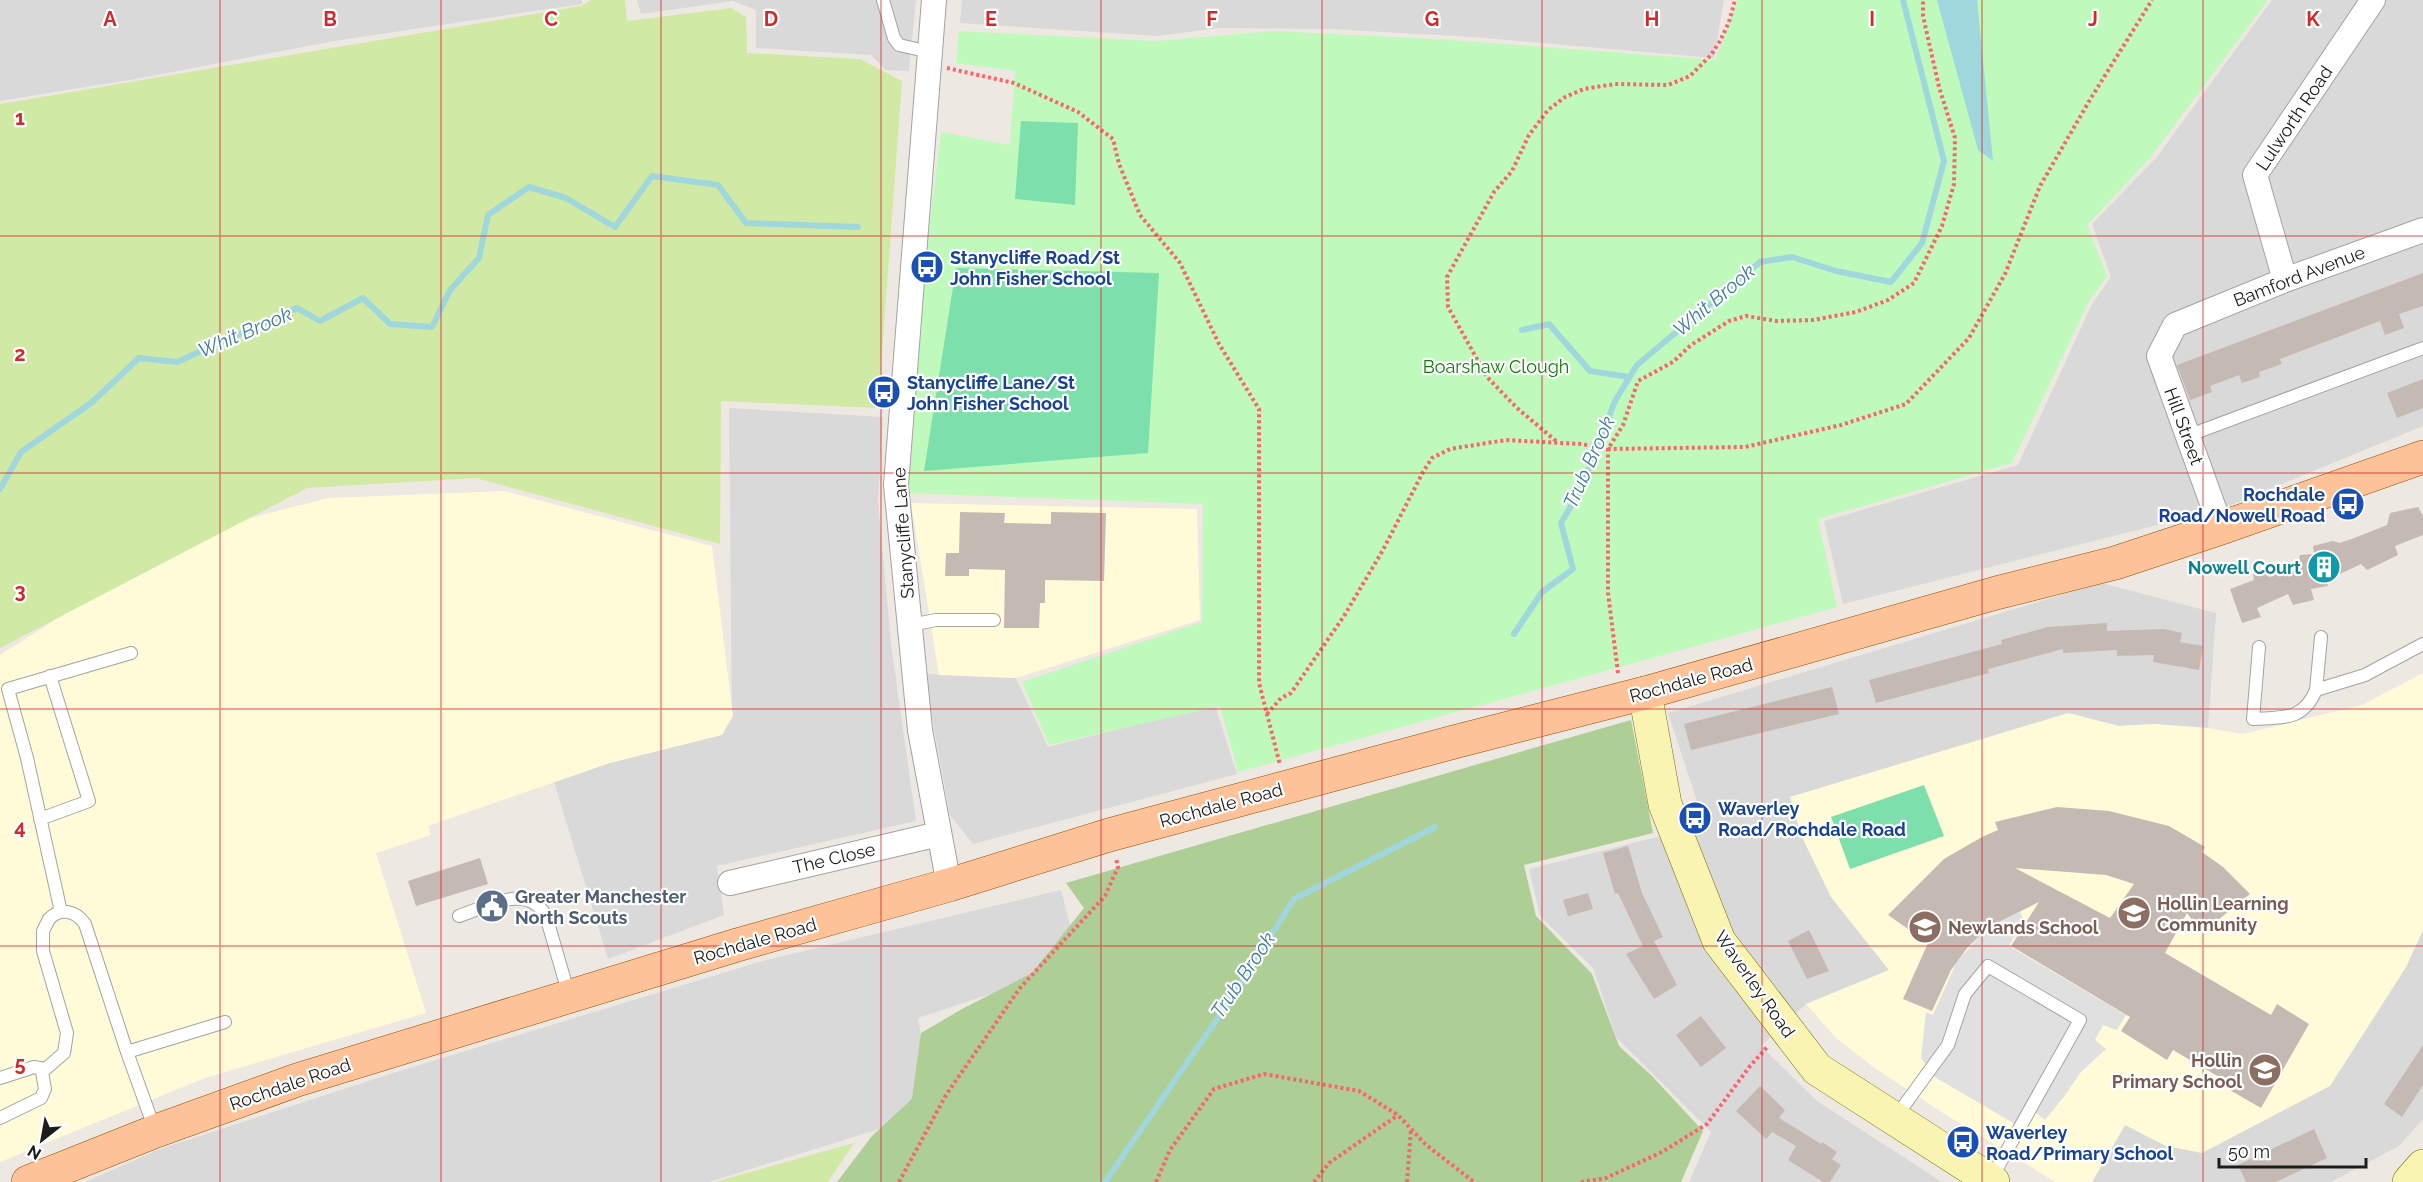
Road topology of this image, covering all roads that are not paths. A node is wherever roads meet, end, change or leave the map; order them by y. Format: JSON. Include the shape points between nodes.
{"nodes":[{"id":1,"x":883,"y":0,"type":"edge"},
{"id":2,"x":934,"y":0,"type":"edge"},
{"id":3,"x":2373,"y":0,"type":"edge"},
{"id":4,"x":929,"y":58,"type":"junction"},
{"id":5,"x":2423,"y":230,"type":"edge"},
{"id":6,"x":2285,"y":280,"type":"junction"},
{"id":7,"x":2175,"y":325,"type":"joint"},
{"id":8,"x":2423,"y":348,"type":"edge"},
{"id":9,"x":2187,"y":436,"type":"junction"},
{"id":10,"x":2423,"y":457,"type":"edge"},
{"id":11,"x":2221,"y":528,"type":"junction"},
{"id":12,"x":994,"y":620,"type":"dead end"},
{"id":13,"x":910,"y":625,"type":"junction"},
{"id":14,"x":2321,"y":637,"type":"dead end"},
{"id":15,"x":2423,"y":644,"type":"edge"},
{"id":16,"x":2259,"y":647,"type":"dead end"},
{"id":17,"x":131,"y":653,"type":"dead end"},
{"id":18,"x":50,"y":676,"type":"junction"},
{"id":19,"x":2316,"y":690,"type":"junction"},
{"id":20,"x":1633,"y":696,"type":"junction"},
{"id":21,"x":40,"y":819,"type":"junction"},
{"id":22,"x":939,"y":834,"type":"junction"},
{"id":23,"x":730,"y":883,"type":"dead end"},
{"id":24,"x":949,"y":885,"type":"junction"},
{"id":25,"x":61,"y":912,"type":"junction"},
{"id":26,"x":459,"y":916,"type":"dead end"},
{"id":27,"x":570,"y":997,"type":"junction"},
{"id":28,"x":225,"y":1022,"type":"dead end"},
{"id":29,"x":127,"y":1052,"type":"junction"},
{"id":30,"x":45,"y":1069,"type":"junction"},
{"id":31,"x":0,"y":1078,"type":"edge"},
{"id":32,"x":0,"y":1118,"type":"edge"},
{"id":33,"x":1895,"y":1119,"type":"junction"},
{"id":34,"x":156,"y":1131,"type":"junction"},
{"id":35,"x":1991,"y":1181,"type":"edge"},
{"id":36,"x":28,"y":1182,"type":"edge"}],
"edges":[{"from":1,"to":4,"type":"lane","via":[[899,45]]},
{"from":2,"to":4,"type":"street","name":"Stanycliffe Lane"},
{"from":3,"to":6,"type":"street","name":"Lulworth Road","via":[[2255,175]]},
{"from":4,"to":13,"type":"street","name":"Stanycliffe Lane","via":[[896,485]]},
{"from":5,"to":6,"type":"street","name":"Bamford Avenue"},
{"from":6,"to":7,"type":"street","name":"Bamford Avenue"},
{"from":7,"to":9,"type":"street","name":"Hill Street","via":[[2159,356]]},
{"from":8,"to":9,"type":"lane"},
{"from":9,"to":11,"type":"street","name":"Hill Street"},
{"from":10,"to":11,"type":"main road","name":"Rochdale Road"},
{"from":11,"to":20,"type":"main road","name":"Rochdale Road","via":[[2115,563]]},
{"from":12,"to":13,"type":"lane","via":[[936,620]]},
{"from":13,"to":22,"type":"street","name":"Stanycliffe Lane","via":[[920,730]]},
{"from":14,"to":19,"type":"lane"},
{"from":15,"to":19,"type":"lane","via":[[2365,675]]},
{"from":16,"to":19,"type":"lane","via":[[2253,719],[2302,711]]},
{"from":17,"to":18,"type":"lane"},
{"from":18,"to":21,"type":"lane","via":[[8,689]]},
{"from":18,"to":21,"type":"lane","via":[[89,801]]},
{"from":20,"to":24,"type":"main road","name":"Rochdale Road","via":[[1108,835]]},
{"from":20,"to":33,"type":"street","name":"Waverley Road","via":[[1665,804],[1719,941],[1817,1069]]},
{"from":21,"to":25,"type":"lane"},
{"from":22,"to":23,"type":"street","name":"The Close"},
{"from":22,"to":24,"type":"street","name":"Stanycliffe Lane"},
{"from":24,"to":27,"type":"main road","name":"Rochdale Road"},
{"from":25,"to":29,"type":"lane","via":[[75,914],[85,924]]},
{"from":25,"to":30,"type":"lane","via":[[49,919],[42,940],[67,1040],[64,1053]]},
{"from":26,"to":27,"type":"lane","via":[[521,897],[532,900],[546,916]]},
{"from":27,"to":34,"type":"main road","name":"Rochdale Road","via":[[297,1080]]},
{"from":28,"to":29,"type":"lane"},
{"from":29,"to":34,"type":"lane"},
{"from":30,"to":31,"type":"lane","via":[[34,1067]]},
{"from":30,"to":32,"type":"lane","via":[[41,1098]]},
{"from":33,"to":35,"type":"street","name":"Waverley Road"},
{"from":33,"to":35,"type":"lane","via":[[1948,1045],[1965,994],[1988,966],[2080,1020]]},
{"from":34,"to":36,"type":"main road","name":"Rochdale Road"}]}
